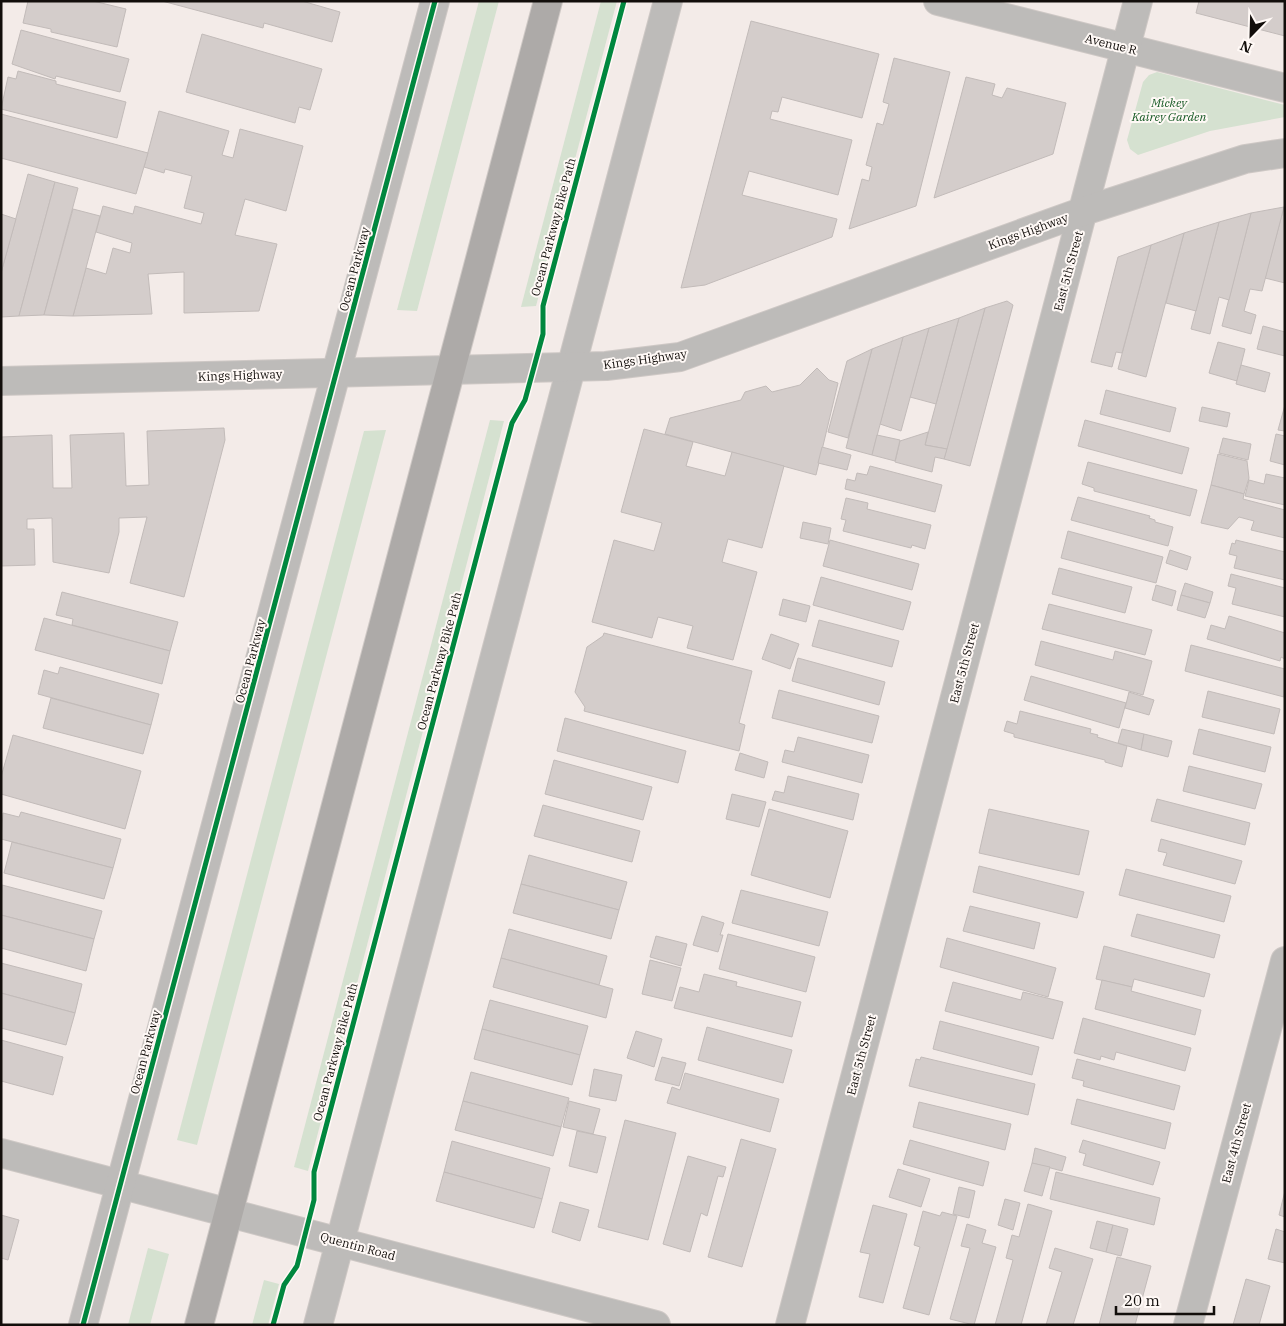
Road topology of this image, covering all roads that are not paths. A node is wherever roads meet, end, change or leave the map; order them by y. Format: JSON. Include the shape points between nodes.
{"nodes":[{"id":1,"x":435,"y":1,"type":"edge"},
{"id":2,"x":548,"y":1,"type":"edge"},
{"id":3,"x":668,"y":1,"type":"edge"},
{"id":4,"x":938,"y":1,"type":"edge"},
{"id":5,"x":1138,"y":1,"type":"edge"},
{"id":6,"x":1126,"y":48,"type":"junction"},
{"id":7,"x":1285,"y":88,"type":"edge"},
{"id":8,"x":1285,"y":153,"type":"edge"},
{"id":9,"x":1084,"y":210,"type":"junction"},
{"id":10,"x":572,"y":367,"type":"junction"},
{"id":11,"x":451,"y":370,"type":"junction"},
{"id":12,"x":337,"y":373,"type":"junction"},
{"id":13,"x":1,"y":381,"type":"edge"},
{"id":14,"x":1285,"y":961,"type":"edge"},
{"id":15,"x":1,"y":1153,"type":"edge"},
{"id":16,"x":120,"y":1184,"type":"junction"},
{"id":17,"x":228,"y":1212,"type":"junction"},
{"id":18,"x":340,"y":1242,"type":"junction"},
{"id":19,"x":83,"y":1325,"type":"edge"},
{"id":20,"x":199,"y":1325,"type":"edge"},
{"id":21,"x":318,"y":1325,"type":"edge"},
{"id":22,"x":656,"y":1325,"type":"edge"},
{"id":23,"x":790,"y":1325,"type":"edge"},
{"id":24,"x":1188,"y":1325,"type":"edge"}],
"edges":[{"from":1,"to":12,"type":"street","name":"Ocean Parkway"},
{"from":2,"to":11,"type":"main road"},
{"from":3,"to":10,"type":"street"},
{"from":4,"to":6,"type":"street","name":"Avenue R"},
{"from":5,"to":6,"type":"street","name":"East 5th Street"},
{"from":6,"to":7,"type":"street","name":"Avenue R"},
{"from":6,"to":9,"type":"street","name":"East 5th Street"},
{"from":8,"to":9,"type":"street","name":"Kings Highway","via":[[1245,159]]},
{"from":9,"to":10,"type":"street","name":"Kings Highway","via":[[680,357]]},
{"from":9,"to":23,"type":"street","name":"East 5th Street"},
{"from":10,"to":11,"type":"street","name":"Kings Highway"},
{"from":10,"to":18,"type":"street"},
{"from":11,"to":12,"type":"street","name":"Kings Highway"},
{"from":11,"to":17,"type":"main road"},
{"from":12,"to":13,"type":"street","name":"Kings Highway"},
{"from":12,"to":16,"type":"street","name":"Ocean Parkway"},
{"from":14,"to":24,"type":"street","name":"East 4th Street"},
{"from":15,"to":16,"type":"street","name":"Quentin Road"},
{"from":16,"to":17,"type":"street","name":"Quentin Road"},
{"from":16,"to":19,"type":"street","name":"Ocean Parkway"},
{"from":17,"to":18,"type":"street","name":"Quentin Road"},
{"from":17,"to":20,"type":"main road"},
{"from":18,"to":21,"type":"street"},
{"from":18,"to":22,"type":"street","name":"Quentin Road"}]}
